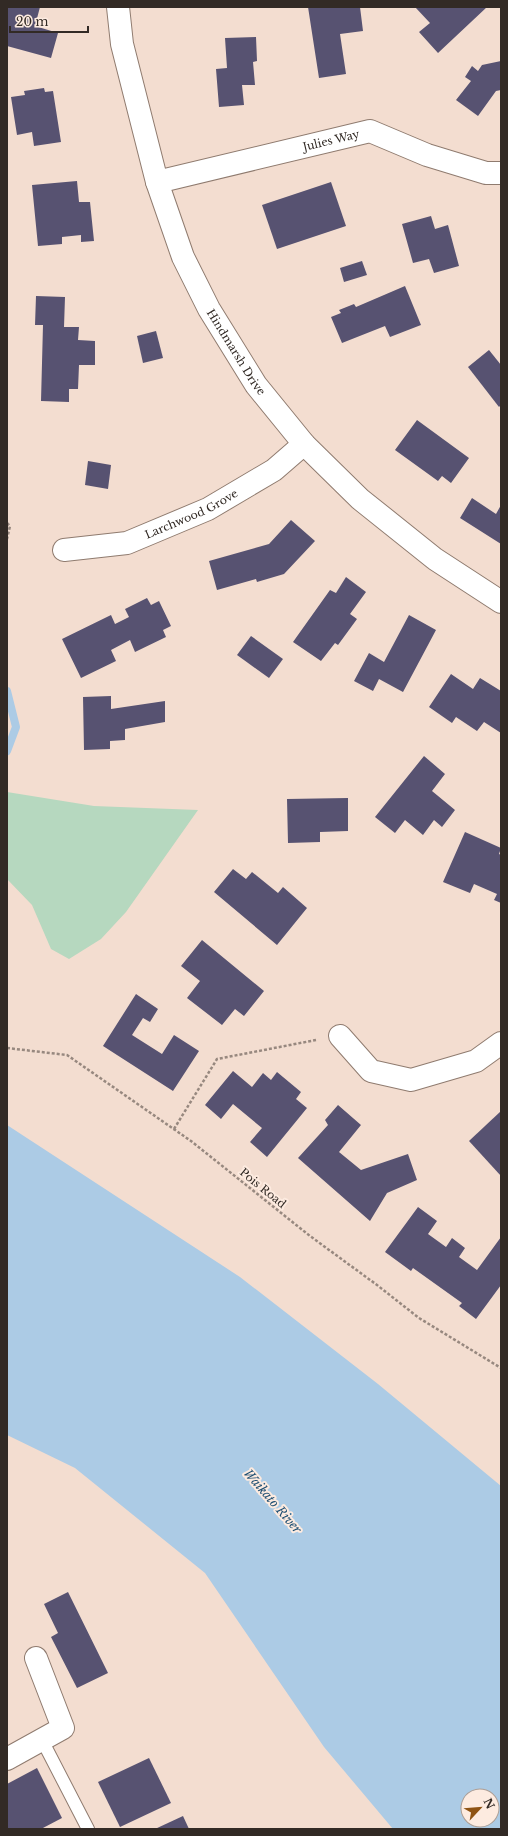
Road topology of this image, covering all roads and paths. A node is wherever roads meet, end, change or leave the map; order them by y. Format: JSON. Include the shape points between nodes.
{"nodes":[{"id":1,"x":118,"y":7,"type":"edge"},
{"id":2,"x":501,"y":173,"type":"edge"},
{"id":3,"x":157,"y":182,"type":"junction"},
{"id":4,"x":304,"y":444,"type":"junction"},
{"id":5,"x":7,"y":523,"type":"edge"},
{"id":6,"x":7,"y":539,"type":"edge"},
{"id":7,"x":64,"y":550,"type":"dead end"},
{"id":8,"x":501,"y":602,"type":"edge"},
{"id":9,"x":340,"y":1036,"type":"joint"},
{"id":10,"x":501,"y":1043,"type":"edge"},
{"id":11,"x":7,"y":1048,"type":"edge"},
{"id":12,"x":174,"y":1129,"type":"junction"},
{"id":13,"x":500,"y":1368,"type":"edge"},
{"id":14,"x":36,"y":1658,"type":"dead end"},
{"id":15,"x":42,"y":1740,"type":"junction"},
{"id":16,"x":7,"y":1759,"type":"edge"},
{"id":17,"x":88,"y":1829,"type":"edge"}],
"edges":[{"from":1,"to":3,"type":"street","name":"Hindmarsh Drive","via":[[122,44]]},
{"from":2,"to":3,"type":"street","name":"Julies Way","via":[[486,172],[427,155],[370,131]]},
{"from":3,"to":4,"type":"street","name":"Hindmarsh Drive","via":[[183,257],[209,309],[256,385]]},
{"from":4,"to":7,"type":"street","name":"Larchwood Grove","via":[[274,470],[208,509],[127,543]]},
{"from":4,"to":8,"type":"street","name":"Hindmarsh Drive","via":[[360,499],[435,559]]},
{"from":5,"to":6,"type":"path","via":[[10,526]]},
{"from":9,"to":10,"type":"street","via":[[371,1071],[411,1080],[476,1061]]},
{"from":9,"to":12,"type":"path","via":[[217,1059]]},
{"from":11,"to":12,"type":"path","name":"Pois Road","via":[[67,1055]]},
{"from":12,"to":13,"type":"path","name":"Pois Road","via":[[419,1318]]},
{"from":14,"to":15,"type":"street","via":[[63,1728]]},
{"from":15,"to":16,"type":"street"},
{"from":15,"to":17,"type":"lane"}]}
